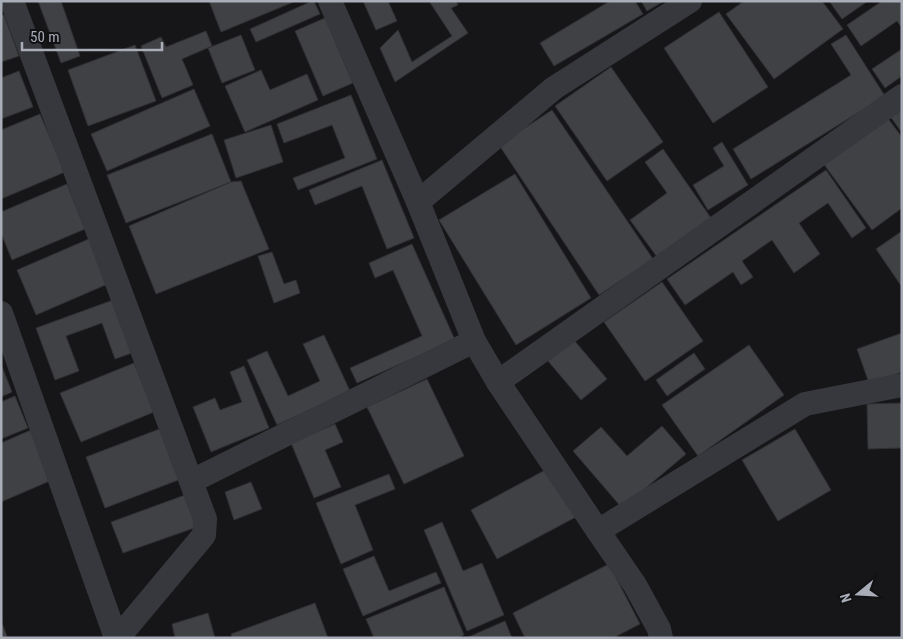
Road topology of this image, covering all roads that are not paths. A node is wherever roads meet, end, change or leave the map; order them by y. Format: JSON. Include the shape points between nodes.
{"nodes":[{"id":1,"x":12,"y":1,"type":"edge"},
{"id":2,"x":330,"y":1,"type":"edge"},
{"id":3,"x":690,"y":1,"type":"edge"},
{"id":4,"x":902,"y":96,"type":"edge"},
{"id":5,"x":418,"y":202,"type":"junction"},
{"id":6,"x":1,"y":313,"type":"edge"},
{"id":7,"x":474,"y":341,"type":"junction"},
{"id":8,"x":498,"y":382,"type":"junction"},
{"id":9,"x":902,"y":386,"type":"edge"},
{"id":10,"x":192,"y":481,"type":"junction"},
{"id":11,"x":598,"y":531,"type":"junction"},
{"id":12,"x":117,"y":638,"type":"edge"},
{"id":13,"x":661,"y":638,"type":"edge"}],
"edges":[{"from":1,"to":10,"type":"street"},
{"from":2,"to":5,"type":"street"},
{"from":3,"to":5,"type":"street","via":[[554,88]]},
{"from":4,"to":8,"type":"street"},
{"from":5,"to":7,"type":"street"},
{"from":6,"to":12,"type":"street"},
{"from":7,"to":8,"type":"street"},
{"from":7,"to":10,"type":"street"},
{"from":8,"to":11,"type":"street"},
{"from":9,"to":11,"type":"street","via":[[805,404]]},
{"from":10,"to":12,"type":"street","via":[[206,519],[204,535]]},
{"from":11,"to":13,"type":"street","via":[[635,584]]}]}
